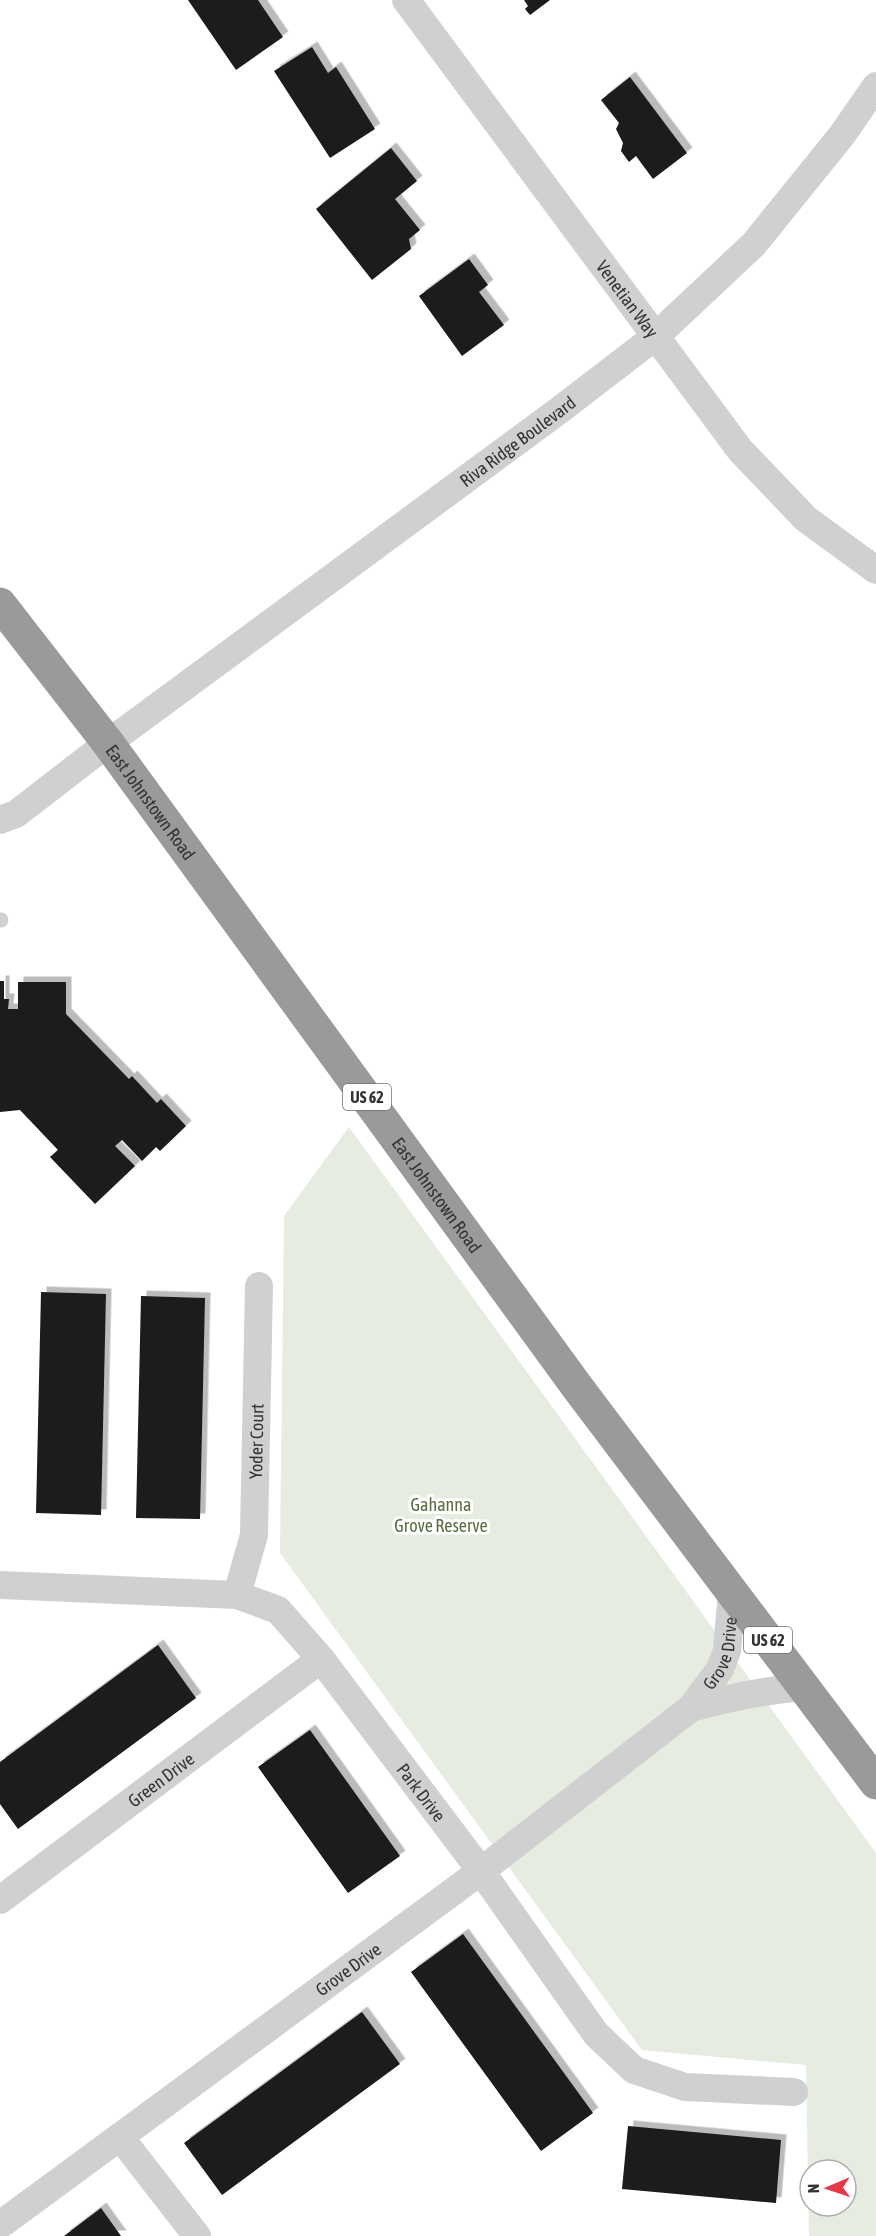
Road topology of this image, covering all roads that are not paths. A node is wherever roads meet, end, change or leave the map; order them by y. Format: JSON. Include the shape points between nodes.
{"nodes":[{"id":1,"x":406,"y":0,"type":"edge"},
{"id":2,"x":876,"y":86,"type":"edge"},
{"id":3,"x":656,"y":336,"type":"junction"},
{"id":4,"x":876,"y":570,"type":"edge"},
{"id":5,"x":0,"y":604,"type":"edge"},
{"id":6,"x":108,"y":743,"type":"junction"},
{"id":7,"x":0,"y":820,"type":"edge"},
{"id":8,"x":259,"y":1286,"type":"dead end"},
{"id":9,"x":0,"y":1584,"type":"edge"},
{"id":10,"x":732,"y":1592,"type":"junction"},
{"id":11,"x":237,"y":1595,"type":"junction"},
{"id":12,"x":321,"y":1659,"type":"junction"},
{"id":13,"x":804,"y":1687,"type":"junction"},
{"id":14,"x":691,"y":1708,"type":"junction"},
{"id":15,"x":876,"y":1783,"type":"edge"},
{"id":16,"x":481,"y":1871,"type":"junction"},
{"id":17,"x":0,"y":1900,"type":"edge"},
{"id":18,"x":794,"y":2092,"type":"dead end"},
{"id":19,"x":120,"y":2137,"type":"junction"},
{"id":20,"x":0,"y":2224,"type":"edge"},
{"id":21,"x":197,"y":2236,"type":"edge"}],
"edges":[{"from":1,"to":3,"type":"street","name":"Venetian Way"},
{"from":2,"to":3,"type":"street","name":"Riva Ridge Boulevard","via":[[842,135],[754,244]]},
{"from":3,"to":4,"type":"street","name":"Venetian Way","via":[[748,459],[806,519]]},
{"from":3,"to":6,"type":"street","name":"Riva Ridge Boulevard"},
{"from":5,"to":6,"type":"highway","name":"East Johnstown Road","number":"US 62"},
{"from":6,"to":7,"type":"street","name":"Riva Ridge Boulevard","via":[[16,814]]},
{"from":6,"to":10,"type":"highway","name":"East Johnstown Road","number":"US 62","via":[[584,1396]]},
{"from":8,"to":11,"type":"street","name":"Yoder Court","via":[[254,1535]]},
{"from":9,"to":11,"type":"street","name":"Park Drive"},
{"from":10,"to":13,"type":"highway","name":"East Johnstown Road","number":"US 62"},
{"from":10,"to":14,"type":"street","name":"Grove Drive","via":[[727,1651],[720,1669]]},
{"from":11,"to":12,"type":"street","name":"Park Drive","via":[[278,1610]]},
{"from":12,"to":16,"type":"street","name":"Park Drive"},
{"from":12,"to":17,"type":"street","name":"Green Drive"},
{"from":13,"to":14,"type":"street","name":"Grove Drive","via":[[760,1692]]},
{"from":13,"to":15,"type":"highway","name":"East Johnstown Road","number":"US 62"},
{"from":14,"to":16,"type":"street","name":"Grove Drive"},
{"from":16,"to":18,"type":"street","name":"Park Drive","via":[[596,2034],[634,2070],[685,2086]]},
{"from":16,"to":19,"type":"street","name":"Grove Drive"},
{"from":19,"to":20,"type":"street","name":"Grove Drive"},
{"from":19,"to":21,"type":"street"}]}
